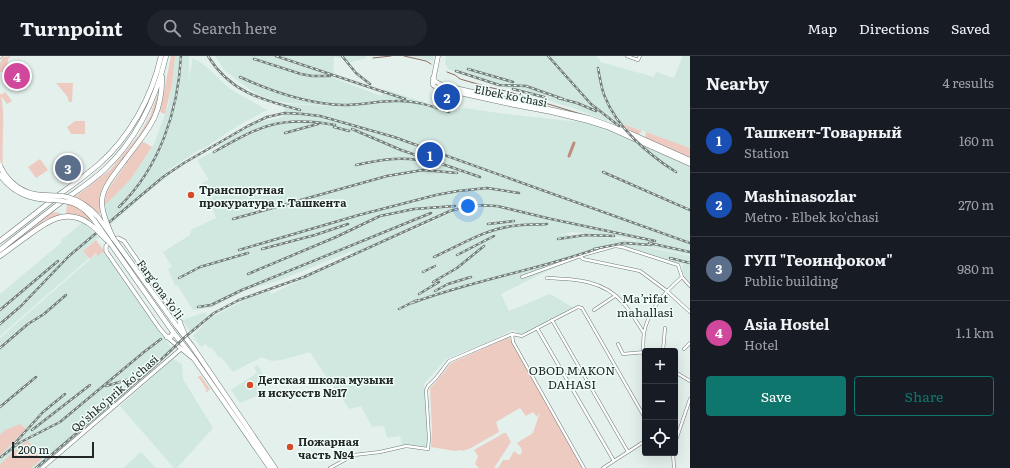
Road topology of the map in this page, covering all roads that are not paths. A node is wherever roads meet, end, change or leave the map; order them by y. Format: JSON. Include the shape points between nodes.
{"nodes":[{"id":1,"x":161,"y":56,"type":"edge"},
{"id":2,"x":166,"y":56,"type":"edge"},
{"id":3,"x":438,"y":56,"type":"edge"},
{"id":4,"x":627,"y":56,"type":"edge"},
{"id":5,"x":640,"y":56,"type":"edge"},
{"id":6,"x":162,"y":70,"type":"junction"},
{"id":7,"x":433,"y":78,"type":"junction"},
{"id":8,"x":690,"y":160,"type":"edge"},
{"id":9,"x":690,"y":164,"type":"edge"},
{"id":10,"x":0,"y":166,"type":"edge"},
{"id":11,"x":0,"y":175,"type":"edge"},
{"id":12,"x":113,"y":238,"type":"junction"},
{"id":13,"x":0,"y":241,"type":"edge"},
{"id":14,"x":109,"y":242,"type":"junction"},
{"id":15,"x":0,"y":250,"type":"edge"},
{"id":16,"x":0,"y":256,"type":"edge"},
{"id":17,"x":581,"y":257,"type":"dead end"},
{"id":18,"x":522,"y":277,"type":"dead end"},
{"id":19,"x":682,"y":277,"type":"junction"},
{"id":20,"x":547,"y":278,"type":"dead end"},
{"id":21,"x":690,"y":286,"type":"edge"},
{"id":22,"x":667,"y":291,"type":"junction"},
{"id":23,"x":616,"y":296,"type":"junction"},
{"id":24,"x":594,"y":310,"type":"dead end"},
{"id":25,"x":690,"y":312,"type":"edge"},
{"id":26,"x":552,"y":320,"type":"junction"},
{"id":27,"x":178,"y":323,"type":"junction"},
{"id":28,"x":537,"y":328,"type":"junction"},
{"id":29,"x":665,"y":328,"type":"dead end"},
{"id":30,"x":173,"y":332,"type":"junction"},
{"id":31,"x":512,"y":334,"type":"junction"},
{"id":32,"x":644,"y":334,"type":"junction"},
{"id":33,"x":167,"y":337,"type":"junction"},
{"id":34,"x":690,"y":343,"type":"edge"},
{"id":35,"x":618,"y":344,"type":"dead end"},
{"id":36,"x":174,"y":345,"type":"junction"},
{"id":37,"x":645,"y":348,"type":"edge"},
{"id":38,"x":663,"y":348,"type":"edge"},
{"id":39,"x":181,"y":349,"type":"junction"},
{"id":40,"x":684,"y":349,"type":"dead end"},
{"id":41,"x":642,"y":352,"type":"edge"},
{"id":42,"x":173,"y":354,"type":"junction"},
{"id":43,"x":195,"y":360,"type":"junction"},
{"id":44,"x":678,"y":374,"type":"edge"},
{"id":45,"x":690,"y":381,"type":"edge"},
{"id":46,"x":690,"y":399,"type":"edge"},
{"id":47,"x":642,"y":413,"type":"edge"},
{"id":48,"x":678,"y":427,"type":"edge"},
{"id":49,"x":642,"y":443,"type":"edge"},
{"id":50,"x":628,"y":452,"type":"junction"},
{"id":51,"x":673,"y":456,"type":"edge"},
{"id":52,"x":614,"y":461,"type":"junction"},
{"id":53,"x":43,"y":468,"type":"edge"},
{"id":54,"x":270,"y":468,"type":"edge"},
{"id":55,"x":275,"y":468,"type":"edge"},
{"id":56,"x":330,"y":468,"type":"edge"},
{"id":57,"x":584,"y":468,"type":"edge"},
{"id":58,"x":603,"y":468,"type":"edge"},
{"id":59,"x":674,"y":468,"type":"edge"}],
"edges":[{"from":1,"to":13,"type":"main road","via":[[144,103],[118,144],[98,165]]},
{"from":2,"to":6,"type":"main road"},
{"from":3,"to":7,"type":"main road"},
{"from":4,"to":5,"type":"street","via":[[638,60]]},
{"from":6,"to":12,"type":"main road","bridge":true,"via":[[162,91],[155,117],[106,186],[101,201],[102,213]]},
{"from":6,"to":15,"type":"main road","via":[[156,93],[141,124],[112,162]]},
{"from":7,"to":8,"type":"main road","name":"Elbek ko'chasi","via":[[442,85],[598,121]]},
{"from":7,"to":9,"type":"main road","name":"Elbek ko'chasi","via":[[433,85],[440,89],[551,112],[607,127]]},
{"from":10,"to":12,"type":"main road","name":"Farg'ona Yo'li","bridge":true,"via":[[8,178],[22,190],[66,197],[84,204]]},
{"from":11,"to":14,"type":"main road","name":"Farg'ona Yo'li","bridge":true,"via":[[11,187],[24,195],[64,201],[82,208]]},
{"from":12,"to":27,"type":"main road","name":"Farg'ona Yo'li","bridge":true},
{"from":14,"to":16,"type":"main road","bridge":true,"via":[[83,220],[59,218],[49,221]]},
{"from":14,"to":30,"type":"main road","name":"Farg'ona Yo'li","bridge":true},
{"from":17,"to":22,"type":"street","via":[[640,271]]},
{"from":18,"to":19,"type":"street","via":[[583,255],[618,246],[677,264]]},
{"from":19,"to":21,"type":"street"},
{"from":19,"to":22,"type":"street"},
{"from":20,"to":23,"type":"street","via":[[585,281],[602,287]]},
{"from":22,"to":25,"type":"street"},
{"from":22,"to":32,"type":"street","via":[[651,312]]},
{"from":23,"to":24,"type":"street"},
{"from":23,"to":32,"type":"street","via":[[623,302]]},
{"from":26,"to":28,"type":"street"},
{"from":26,"to":47,"type":"street","via":[[575,308],[582,308]]},
{"from":26,"to":50,"type":"street"},
{"from":27,"to":33,"type":"street","via":[[124,241],[118,238],[110,241],[106,250]]},
{"from":27,"to":55,"type":"main road","name":"Farg'ona Yo'li"},
{"from":28,"to":31,"type":"street","via":[[522,336]]},
{"from":28,"to":52,"type":"street"},
{"from":29,"to":38,"type":"street"},
{"from":30,"to":33,"type":"main road","via":[[171,337]]},
{"from":30,"to":36,"type":"street"},
{"from":30,"to":43,"type":"main road","name":"Farg'ona Yo'li"},
{"from":31,"to":56,"type":"street","via":[[449,361],[428,386],[428,449],[406,446],[354,455]]},
{"from":31,"to":57,"type":"street","via":[[513,342]]},
{"from":32,"to":37,"type":"street"},
{"from":33,"to":36,"type":"street"},
{"from":34,"to":40,"type":"street"},
{"from":35,"to":41,"type":"street","via":[[623,354]]},
{"from":36,"to":39,"type":"street"},
{"from":36,"to":42,"type":"street"},
{"from":39,"to":42,"type":"street","name":"Qo'shko'prik ko'chasi"},
{"from":39,"to":43,"type":"street"},
{"from":42,"to":53,"type":"street","name":"Qo'shko'prik ko'chasi"},
{"from":43,"to":54,"type":"main road","name":"Farg'ona Yo'li"},
{"from":44,"to":45,"type":"street"},
{"from":46,"to":48,"type":"street"},
{"from":49,"to":50,"type":"street"},
{"from":50,"to":52,"type":"street"},
{"from":51,"to":59,"type":"street"},
{"from":52,"to":58,"type":"street"}]}
